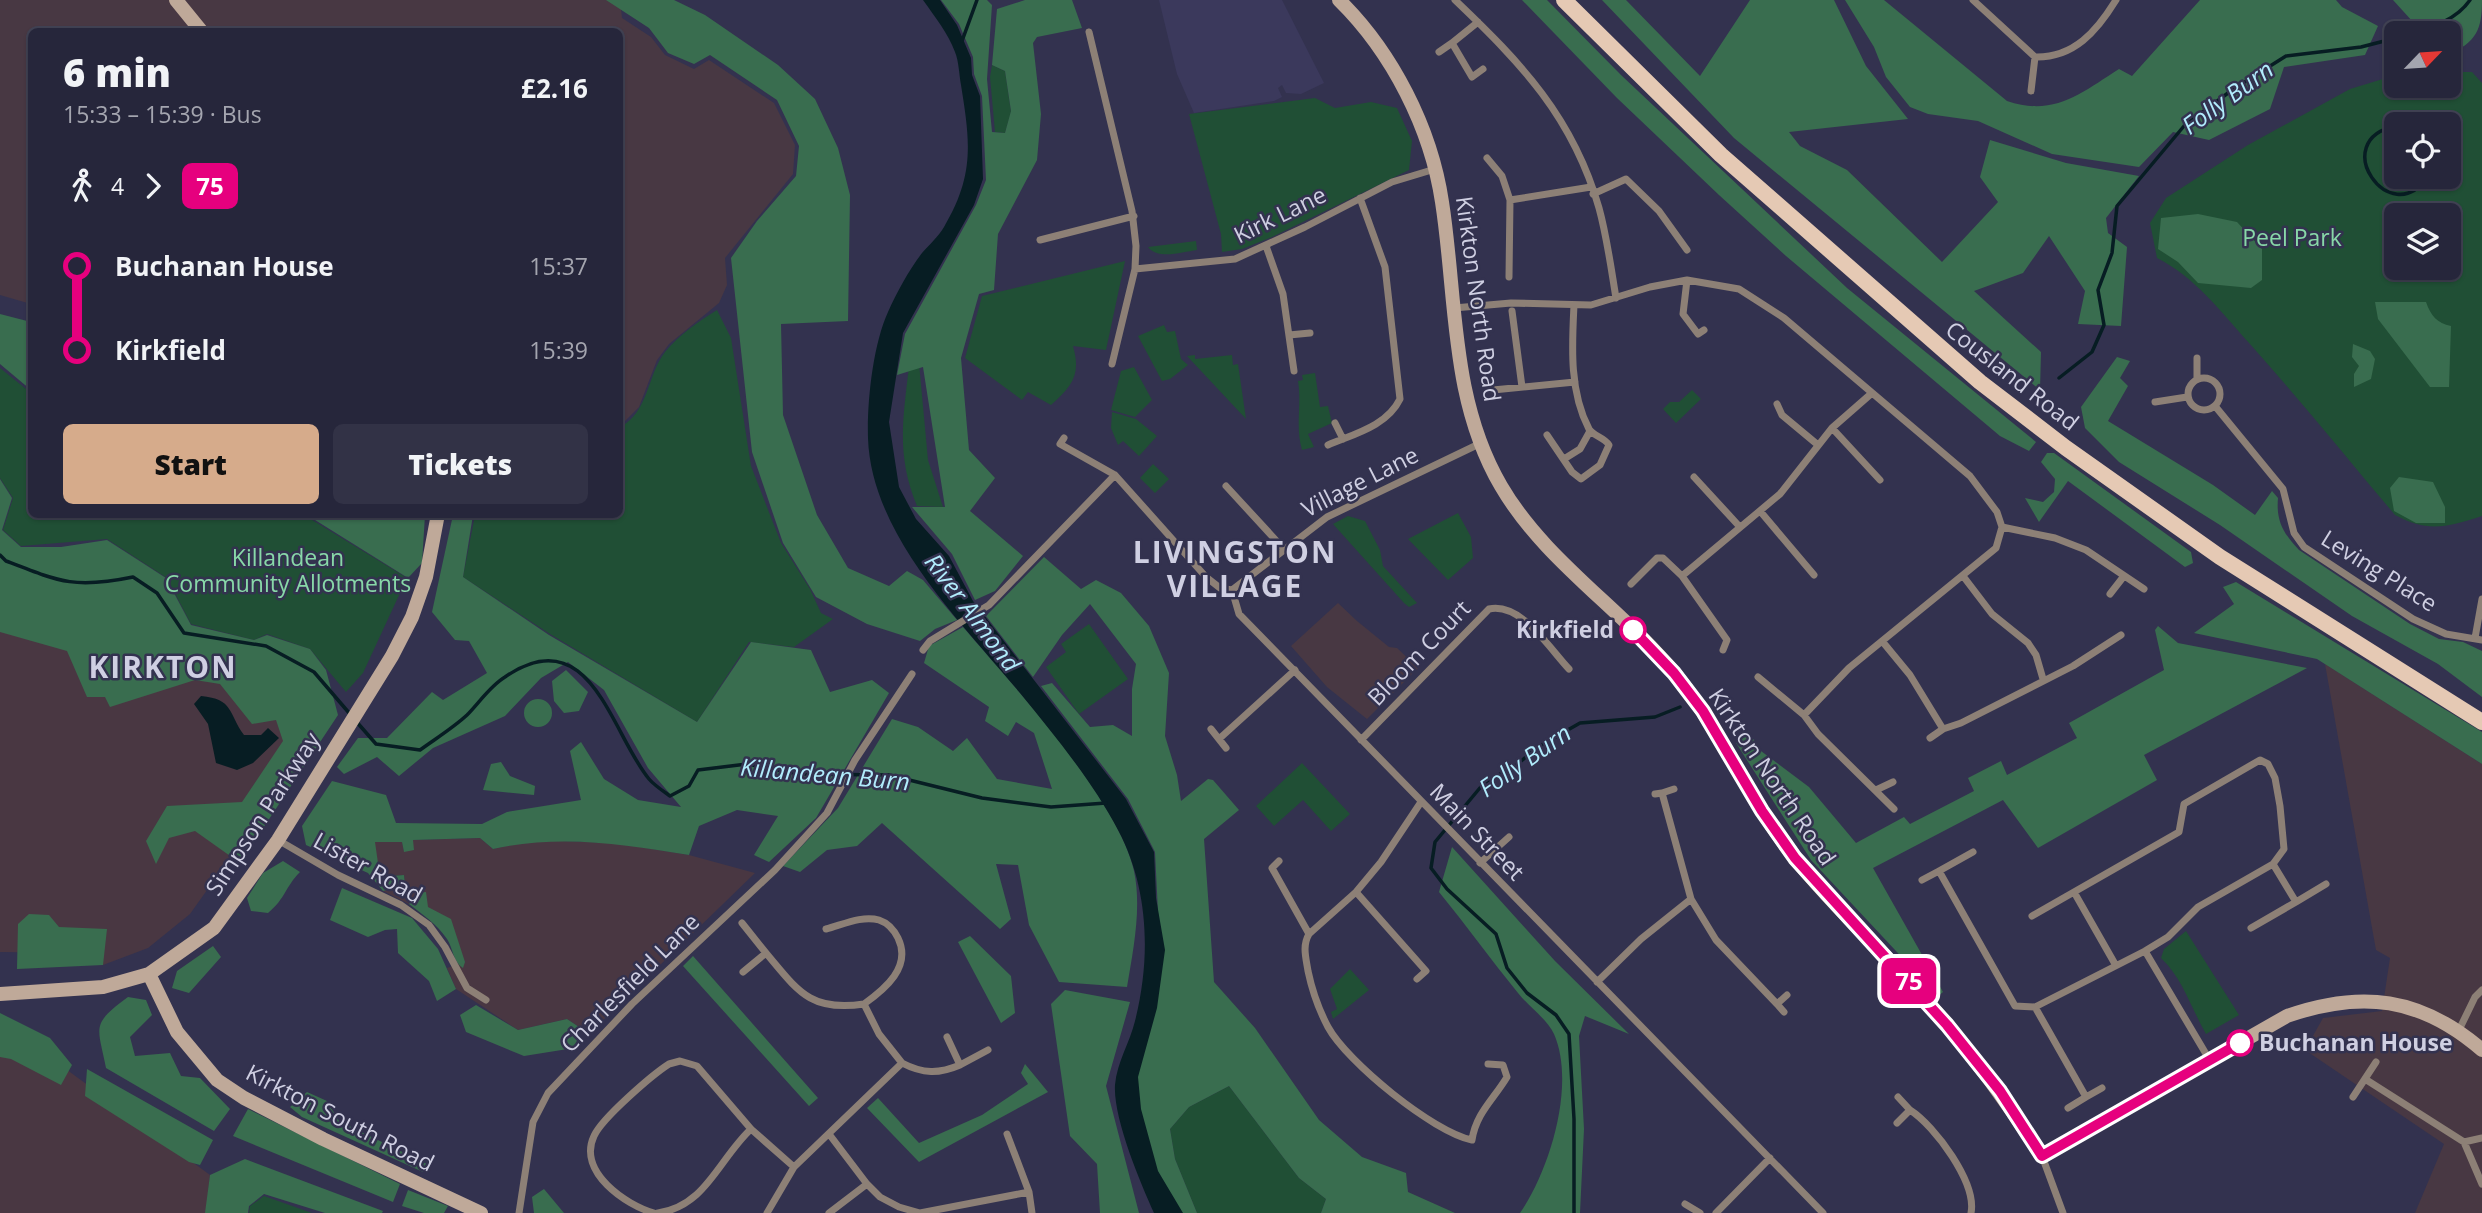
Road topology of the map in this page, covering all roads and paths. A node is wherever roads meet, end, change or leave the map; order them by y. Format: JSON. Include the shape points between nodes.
{"nodes":[{"id":1,"x":176,"y":0,"type":"edge"},
{"id":2,"x":1339,"y":0,"type":"edge"},
{"id":3,"x":1455,"y":0,"type":"edge"},
{"id":4,"x":1564,"y":0,"type":"edge"},
{"id":5,"x":1973,"y":0,"type":"edge"},
{"id":6,"x":2116,"y":0,"type":"edge"},
{"id":7,"x":1478,"y":22,"type":"junction"},
{"id":8,"x":199,"y":28,"type":"edge"},
{"id":9,"x":1089,"y":32,"type":"dead end"},
{"id":10,"x":1452,"y":43,"type":"junction"},
{"id":11,"x":1439,"y":52,"type":"dead end"},
{"id":12,"x":2035,"y":57,"type":"junction"},
{"id":13,"x":1483,"y":69,"type":"dead end"},
{"id":14,"x":2031,"y":91,"type":"dead end"},
{"id":15,"x":1487,"y":158,"type":"dead end"},
{"id":16,"x":1435,"y":169,"type":"junction"},
{"id":17,"x":1592,"y":191,"type":"junction"},
{"id":18,"x":1360,"y":198,"type":"junction"},
{"id":19,"x":1510,"y":200,"type":"junction"},
{"id":20,"x":1134,"y":216,"type":"junction"},
{"id":21,"x":1040,"y":240,"type":"dead end"},
{"id":22,"x":1266,"y":246,"type":"junction"},
{"id":23,"x":1687,"y":250,"type":"dead end"},
{"id":24,"x":1135,"y":269,"type":"junction"},
{"id":25,"x":1509,"y":276,"type":"dead end"},
{"id":26,"x":1687,"y":280,"type":"junction"},
{"id":27,"x":1616,"y":298,"type":"junction"},
{"id":28,"x":1574,"y":304,"type":"junction"},
{"id":29,"x":1454,"y":308,"type":"junction"},
{"id":30,"x":1512,"y":312,"type":"dead end"},
{"id":31,"x":1310,"y":333,"type":"dead end"},
{"id":32,"x":1699,"y":334,"type":"dead end"},
{"id":33,"x":1289,"y":335,"type":"junction"},
{"id":34,"x":2197,"y":358,"type":"dead end"},
{"id":35,"x":1112,"y":364,"type":"dead end"},
{"id":36,"x":1294,"y":371,"type":"dead end"},
{"id":37,"x":2197,"y":379,"type":"junction"},
{"id":38,"x":1575,"y":382,"type":"junction"},
{"id":39,"x":1522,"y":387,"type":"junction"},
{"id":40,"x":1493,"y":390,"type":"dead end"},
{"id":41,"x":1872,"y":393,"type":"junction"},
{"id":42,"x":2188,"y":397,"type":"junction"},
{"id":43,"x":2155,"y":402,"type":"dead end"},
{"id":44,"x":1777,"y":404,"type":"dead end"},
{"id":45,"x":2215,"y":406,"type":"junction"},
{"id":46,"x":1335,"y":423,"type":"dead end"},
{"id":47,"x":1832,"y":428,"type":"junction"},
{"id":48,"x":1590,"y":431,"type":"junction"},
{"id":49,"x":1546,"y":435,"type":"dead end"},
{"id":50,"x":1064,"y":438,"type":"dead end"},
{"id":51,"x":1343,"y":439,"type":"junction"},
{"id":52,"x":1479,"y":444,"type":"junction"},
{"id":53,"x":1328,"y":445,"type":"dead end"},
{"id":54,"x":1818,"y":445,"type":"junction"},
{"id":55,"x":1564,"y":459,"type":"junction"},
{"id":56,"x":1115,"y":475,"type":"junction"},
{"id":57,"x":1695,"y":477,"type":"dead end"},
{"id":58,"x":1880,"y":480,"type":"dead end"},
{"id":59,"x":1226,"y":486,"type":"dead end"},
{"id":60,"x":1760,"y":511,"type":"junction"},
{"id":61,"x":437,"y":518,"type":"edge"},
{"id":62,"x":1739,"y":526,"type":"junction"},
{"id":63,"x":2002,"y":527,"type":"junction"},
{"id":64,"x":1283,"y":548,"type":"junction"},
{"id":65,"x":1814,"y":575,"type":"dead end"},
{"id":66,"x":1682,"y":576,"type":"junction"},
{"id":67,"x":1963,"y":576,"type":"junction"},
{"id":68,"x":2124,"y":576,"type":"junction"},
{"id":69,"x":1631,"y":584,"type":"dead end"},
{"id":70,"x":2144,"y":589,"type":"dead end"},
{"id":71,"x":1232,"y":590,"type":"junction"},
{"id":72,"x":2110,"y":594,"type":"dead end"},
{"id":73,"x":2482,"y":599,"type":"edge"},
{"id":74,"x":2121,"y":635,"type":"dead end"},
{"id":75,"x":2479,"y":639,"type":"edge"},
{"id":76,"x":1882,"y":641,"type":"junction"},
{"id":77,"x":923,"y":650,"type":"dead end"},
{"id":78,"x":1723,"y":650,"type":"dead end"},
{"id":79,"x":1569,"y":669,"type":"dead end"},
{"id":80,"x":1295,"y":670,"type":"junction"},
{"id":81,"x":912,"y":674,"type":"dead end"},
{"id":82,"x":1758,"y":677,"type":"dead end"},
{"id":83,"x":2043,"y":679,"type":"junction"},
{"id":84,"x":1804,"y":715,"type":"junction"},
{"id":85,"x":2482,"y":722,"type":"edge"},
{"id":86,"x":1211,"y":729,"type":"dead end"},
{"id":87,"x":1944,"y":729,"type":"junction"},
{"id":88,"x":1930,"y":738,"type":"dead end"},
{"id":89,"x":1219,"y":739,"type":"junction"},
{"id":90,"x":1361,"y":740,"type":"junction"},
{"id":91,"x":1226,"y":748,"type":"dead end"},
{"id":92,"x":1893,"y":782,"type":"dead end"},
{"id":93,"x":1674,"y":789,"type":"dead end"},
{"id":94,"x":1876,"y":790,"type":"junction"},
{"id":95,"x":1421,"y":802,"type":"junction"},
{"id":96,"x":1894,"y":809,"type":"dead end"},
{"id":97,"x":1509,"y":837,"type":"dead end"},
{"id":98,"x":278,"y":840,"type":"junction"},
{"id":99,"x":1973,"y":852,"type":"dead end"},
{"id":100,"x":1279,"y":862,"type":"dead end"},
{"id":101,"x":1480,"y":863,"type":"junction"},
{"id":102,"x":2273,"y":864,"type":"junction"},
{"id":103,"x":1939,"y":872,"type":"junction"},
{"id":104,"x":1922,"y":880,"type":"dead end"},
{"id":105,"x":2326,"y":884,"type":"dead end"},
{"id":106,"x":1356,"y":892,"type":"junction"},
{"id":107,"x":2074,"y":892,"type":"junction"},
{"id":108,"x":1692,"y":899,"type":"junction"},
{"id":109,"x":2295,"y":902,"type":"junction"},
{"id":110,"x":2032,"y":916,"type":"dead end"},
{"id":111,"x":742,"y":923,"type":"dead end"},
{"id":112,"x":2251,"y":928,"type":"dead end"},
{"id":113,"x":826,"y":929,"type":"dead end"},
{"id":114,"x":1309,"y":934,"type":"junction"},
{"id":115,"x":2145,"y":950,"type":"junction"},
{"id":116,"x":766,"y":953,"type":"junction"},
{"id":117,"x":2115,"y":964,"type":"junction"},
{"id":118,"x":743,"y":972,"type":"dead end"},
{"id":119,"x":149,"y":974,"type":"junction"},
{"id":120,"x":1417,"y":979,"type":"dead end"},
{"id":121,"x":1597,"y":982,"type":"junction"},
{"id":122,"x":2482,"y":990,"type":"edge"},
{"id":123,"x":0,"y":994,"type":"edge"},
{"id":124,"x":1787,"y":995,"type":"dead end"},
{"id":125,"x":486,"y":1000,"type":"dead end"},
{"id":126,"x":864,"y":1004,"type":"junction"},
{"id":127,"x":1777,"y":1004,"type":"junction"},
{"id":128,"x":2035,"y":1007,"type":"junction"},
{"id":129,"x":1784,"y":1012,"type":"dead end"},
{"id":130,"x":2459,"y":1030,"type":"junction"},
{"id":131,"x":947,"y":1037,"type":"dead end"},
{"id":132,"x":988,"y":1050,"type":"dead end"},
{"id":133,"x":2482,"y":1050,"type":"edge"},
{"id":134,"x":2209,"y":1059,"type":"junction"},
{"id":135,"x":2376,"y":1062,"type":"dead end"},
{"id":136,"x":902,"y":1063,"type":"junction"},
{"id":137,"x":1488,"y":1064,"type":"dead end"},
{"id":138,"x":960,"y":1065,"type":"junction"},
{"id":139,"x":2365,"y":1079,"type":"junction"},
{"id":140,"x":2102,"y":1088,"type":"dead end"},
{"id":141,"x":1898,"y":1097,"type":"dead end"},
{"id":142,"x":2086,"y":1097,"type":"junction"},
{"id":143,"x":2353,"y":1097,"type":"dead end"},
{"id":144,"x":2068,"y":1108,"type":"dead end"},
{"id":145,"x":1910,"y":1110,"type":"junction"},
{"id":146,"x":1897,"y":1123,"type":"dead end"},
{"id":147,"x":751,"y":1129,"type":"junction"},
{"id":148,"x":829,"y":1134,"type":"junction"},
{"id":149,"x":1007,"y":1134,"type":"dead end"},
{"id":150,"x":2482,"y":1138,"type":"edge"},
{"id":151,"x":1472,"y":1140,"type":"junction"},
{"id":152,"x":2464,"y":1142,"type":"junction"},
{"id":153,"x":1480,"y":1145,"type":"dead end"},
{"id":154,"x":2042,"y":1156,"type":"junction"},
{"id":155,"x":1770,"y":1158,"type":"junction"},
{"id":156,"x":794,"y":1167,"type":"junction"},
{"id":157,"x":867,"y":1184,"type":"junction"},
{"id":158,"x":2482,"y":1184,"type":"edge"},
{"id":159,"x":1029,"y":1192,"type":"junction"},
{"id":160,"x":1685,"y":1204,"type":"dead end"},
{"id":161,"x":686,"y":1210,"type":"edge"},
{"id":162,"x":962,"y":1210,"type":"edge"},
{"id":163,"x":481,"y":1213,"type":"edge"},
{"id":164,"x":519,"y":1213,"type":"edge"},
{"id":165,"x":656,"y":1213,"type":"edge"},
{"id":166,"x":767,"y":1213,"type":"edge"},
{"id":167,"x":829,"y":1213,"type":"edge"},
{"id":168,"x":1032,"y":1213,"type":"edge"},
{"id":169,"x":1700,"y":1213,"type":"edge"},
{"id":170,"x":1716,"y":1213,"type":"edge"},
{"id":171,"x":1824,"y":1213,"type":"edge"},
{"id":172,"x":1971,"y":1213,"type":"edge"},
{"id":173,"x":2063,"y":1213,"type":"edge"}],
"edges":[{"from":1,"to":8,"type":"main road"},
{"from":2,"to":16,"type":"main road","name":"Kirkton North Road","via":[[1366,29],[1394,71]]},
{"from":3,"to":7,"type":"street"},
{"from":4,"to":85,"type":"main road","name":"Cousland Road","via":[[1721,155],[1980,382],[2220,557]]},
{"from":5,"to":12,"type":"street"},
{"from":6,"to":12,"type":"street","via":[[2085,41],[2052,57]]},
{"from":7,"to":10,"type":"street"},
{"from":7,"to":17,"type":"street","via":[[1539,86],[1577,152]]},
{"from":9,"to":20,"type":"street"},
{"from":10,"to":11,"type":"street"},
{"from":10,"to":13,"type":"street","via":[[1472,77]]},
{"from":12,"to":14,"type":"street"},
{"from":15,"to":19,"type":"street","via":[[1502,176]]},
{"from":16,"to":18,"type":"street","name":"Kirk Lane"},
{"from":16,"to":29,"type":"main road","name":"Kirkton North Road"},
{"from":17,"to":19,"type":"street"},
{"from":17,"to":23,"type":"street","via":[[1626,179],[1659,211]]},
{"from":17,"to":27,"type":"street"},
{"from":18,"to":22,"type":"street","name":"Kirk Lane"},
{"from":18,"to":51,"type":"street","via":[[1385,267],[1400,399],[1385,419]]},
{"from":19,"to":25,"type":"street"},
{"from":20,"to":21,"type":"street"},
{"from":20,"to":24,"type":"street"},
{"from":22,"to":24,"type":"street","name":"Kirk Lane","via":[[1235,259]]},
{"from":22,"to":33,"type":"street","via":[[1283,294]]},
{"from":24,"to":35,"type":"street"},
{"from":26,"to":27,"type":"street"},
{"from":26,"to":32,"type":"street","via":[[1683,314]]},
{"from":26,"to":41,"type":"street","via":[[1739,289],[1760,300]]},
{"from":27,"to":28,"type":"street"},
{"from":28,"to":29,"type":"street"},
{"from":28,"to":38,"type":"street"},
{"from":29,"to":52,"type":"main road","name":"Kirkton North Road","via":[[1458,360]]},
{"from":30,"to":39,"type":"street"},
{"from":31,"to":33,"type":"street"},
{"from":33,"to":36,"type":"street"},
{"from":34,"to":37,"type":"street"},
{"from":37,"to":42,"type":"street","via":[[2189,386]]},
{"from":37,"to":45,"type":"street","name":"Leving Place","via":[[2208,378],[2217,384],[2220,396]]},
{"from":38,"to":39,"type":"street"},
{"from":38,"to":48,"type":"street"},
{"from":39,"to":40,"type":"street"},
{"from":41,"to":47,"type":"street"},
{"from":41,"to":63,"type":"street","via":[[1958,465],[1987,498]]},
{"from":42,"to":43,"type":"street"},
{"from":42,"to":45,"type":"street","via":[[2192,406],[2201,410]]},
{"from":44,"to":54,"type":"street","via":[[1782,415]]},
{"from":45,"to":75,"type":"street","name":"Leving Place","via":[[2283,489],[2294,533],[2304,547],[2413,619],[2446,634]]},
{"from":46,"to":51,"type":"street"},
{"from":47,"to":54,"type":"street"},
{"from":47,"to":58,"type":"street"},
{"from":48,"to":55,"type":"street","via":[[1580,449]]},
{"from":48,"to":55,"type":"street","via":[[1609,445],[1600,465],[1581,479]]},
{"from":49,"to":55,"type":"street"},
{"from":50,"to":56,"type":"street","via":[[1060,444]]},
{"from":51,"to":53,"type":"street"},
{"from":52,"to":64,"type":"street","name":"Village Lane","via":[[1338,510]]},
{"from":52,"to":154,"type":"main road","name":"Kirkton North Road","via":[[1502,488],[1535,532],[1674,673],[1795,858],[1947,1025],[2000,1091]]},
{"from":54,"to":60,"type":"street","via":[[1780,494]]},
{"from":56,"to":71,"type":"street","via":[[1206,577],[1220,588]]},
{"from":56,"to":77,"type":"street","via":[[989,605]]},
{"from":57,"to":62,"type":"street"},
{"from":59,"to":64,"type":"street"},
{"from":60,"to":62,"type":"street"},
{"from":60,"to":65,"type":"street"},
{"from":61,"to":98,"type":"main road","name":"Simpson Parkway","via":[[426,577],[412,617]]},
{"from":62,"to":66,"type":"street"},
{"from":63,"to":67,"type":"street","via":[[1996,548]]},
{"from":63,"to":68,"type":"street","via":[[2056,538],[2086,550]]},
{"from":64,"to":71,"type":"street","name":"Village Lane"},
{"from":66,"to":69,"type":"street","via":[[1663,558],[1657,558],[1641,566]]},
{"from":66,"to":78,"type":"street","via":[[1727,640]]},
{"from":67,"to":76,"type":"street"},
{"from":67,"to":83,"type":"street","via":[[1992,614],[2028,643]]},
{"from":68,"to":70,"type":"street"},
{"from":68,"to":72,"type":"street"},
{"from":71,"to":80,"type":"street","name":"Main Street","via":[[1239,614]]},
{"from":73,"to":75,"type":"street","name":"Leving Place"},
{"from":74,"to":83,"type":"street"},
{"from":76,"to":84,"type":"street","via":[[1834,681]]},
{"from":76,"to":87,"type":"street"},
{"from":79,"to":90,"type":"street","name":"Bloom Court","via":[[1516,613],[1502,606],[1489,609]]},
{"from":80,"to":89,"type":"street"},
{"from":80,"to":90,"type":"street","name":"Main Street"},
{"from":81,"to":164,"type":"street","name":"Charlesfield Lane","via":[[855,760],[827,813],[548,1093],[533,1122]]},
{"from":82,"to":84,"type":"street"},
{"from":83,"to":87,"type":"street"},
{"from":84,"to":94,"type":"street","via":[[1846,764]]},
{"from":86,"to":89,"type":"street"},
{"from":87,"to":88,"type":"street"},
{"from":89,"to":91,"type":"street"},
{"from":90,"to":95,"type":"street","name":"Main Street"},
{"from":92,"to":94,"type":"street"},
{"from":93,"to":108,"type":"street","via":[[1659,794]]},
{"from":94,"to":96,"type":"street"},
{"from":95,"to":101,"type":"street","name":"Main Street"},
{"from":95,"to":106,"type":"street"},
{"from":97,"to":101,"type":"street"},
{"from":98,"to":119,"type":"main road","name":"Simpson Parkway","via":[[214,928]]},
{"from":98,"to":125,"type":"street","name":"Lister Road","via":[[401,905],[429,925],[467,988]]},
{"from":99,"to":103,"type":"street"},
{"from":100,"to":114,"type":"street","via":[[1272,868]]},
{"from":101,"to":121,"type":"street","name":"Main Street"},
{"from":102,"to":107,"type":"street","via":[[2284,849],[2280,806],[2275,778],[2268,764],[2260,760],[2184,804],[2179,832]]},
{"from":102,"to":109,"type":"street"},
{"from":102,"to":115,"type":"street","via":[[2198,906],[2168,937]]},
{"from":103,"to":104,"type":"street"},
{"from":103,"to":128,"type":"street","via":[[2015,1006]]},
{"from":105,"to":109,"type":"street"},
{"from":106,"to":114,"type":"street"},
{"from":106,"to":120,"type":"street","via":[[1426,971]]},
{"from":107,"to":110,"type":"street"},
{"from":107,"to":117,"type":"street"},
{"from":108,"to":121,"type":"street"},
{"from":108,"to":127,"type":"street","via":[[1716,940]]},
{"from":109,"to":112,"type":"street"},
{"from":111,"to":116,"type":"street"},
{"from":113,"to":126,"type":"street","via":[[878,920],[898,937],[902,949],[899,970]]},
{"from":114,"to":151,"type":"street","via":[[1305,956],[1310,978],[1338,1041],[1402,1100],[1439,1126]]},
{"from":115,"to":117,"type":"street"},
{"from":115,"to":134,"type":"street"},
{"from":116,"to":118,"type":"street"},
{"from":116,"to":126,"type":"street","via":[[810,1000],[836,1007]]},
{"from":117,"to":128,"type":"street"},
{"from":119,"to":123,"type":"main road","name":"Simpson Parkway","via":[[103,988]]},
{"from":119,"to":163,"type":"main road","name":"Kirkton South Road","via":[[177,1032],[217,1080],[323,1139]]},
{"from":121,"to":155,"type":"street","name":"Main Street"},
{"from":122,"to":130,"type":"street"},
{"from":124,"to":127,"type":"street"},
{"from":126,"to":136,"type":"street","via":[[879,1034]]},
{"from":127,"to":129,"type":"street"},
{"from":128,"to":142,"type":"street"},
{"from":130,"to":133,"type":"main road"},
{"from":130,"to":134,"type":"main road","via":[[2389,1002],[2341,1001],[2287,1016]]},
{"from":131,"to":138,"type":"street"},
{"from":132,"to":138,"type":"street"},
{"from":134,"to":154,"type":"main road"},
{"from":135,"to":139,"type":"street"},
{"from":136,"to":138,"type":"street","via":[[928,1073]]},
{"from":136,"to":148,"type":"street"},
{"from":137,"to":151,"type":"street","via":[[1503,1065],[1507,1077],[1481,1111]]},
{"from":139,"to":143,"type":"street"},
{"from":139,"to":152,"type":"street"},
{"from":140,"to":142,"type":"street"},
{"from":141,"to":145,"type":"street"},
{"from":142,"to":144,"type":"street"},
{"from":145,"to":146,"type":"street"},
{"from":145,"to":172,"type":"street","via":[[1951,1154],[1968,1191]]},
{"from":147,"to":156,"type":"street"},
{"from":147,"to":161,"type":"street"},
{"from":147,"to":165,"type":"street","via":[[697,1066],[680,1061],[659,1070],[601,1126],[591,1146],[600,1177],[636,1208]]},
{"from":148,"to":156,"type":"street"},
{"from":148,"to":157,"type":"street"},
{"from":149,"to":159,"type":"street"},
{"from":150,"to":152,"type":"street"},
{"from":151,"to":153,"type":"street"},
{"from":152,"to":158,"type":"street"},
{"from":154,"to":173,"type":"street"},
{"from":155,"to":170,"type":"street"},
{"from":155,"to":171,"type":"street","name":"Main Street"},
{"from":156,"to":166,"type":"street"},
{"from":157,"to":162,"type":"street","via":[[899,1208],[919,1213]]},
{"from":157,"to":167,"type":"street"},
{"from":159,"to":162,"type":"street"},
{"from":159,"to":168,"type":"street"},
{"from":160,"to":169,"type":"street"},
{"from":161,"to":165,"type":"street"}]}
